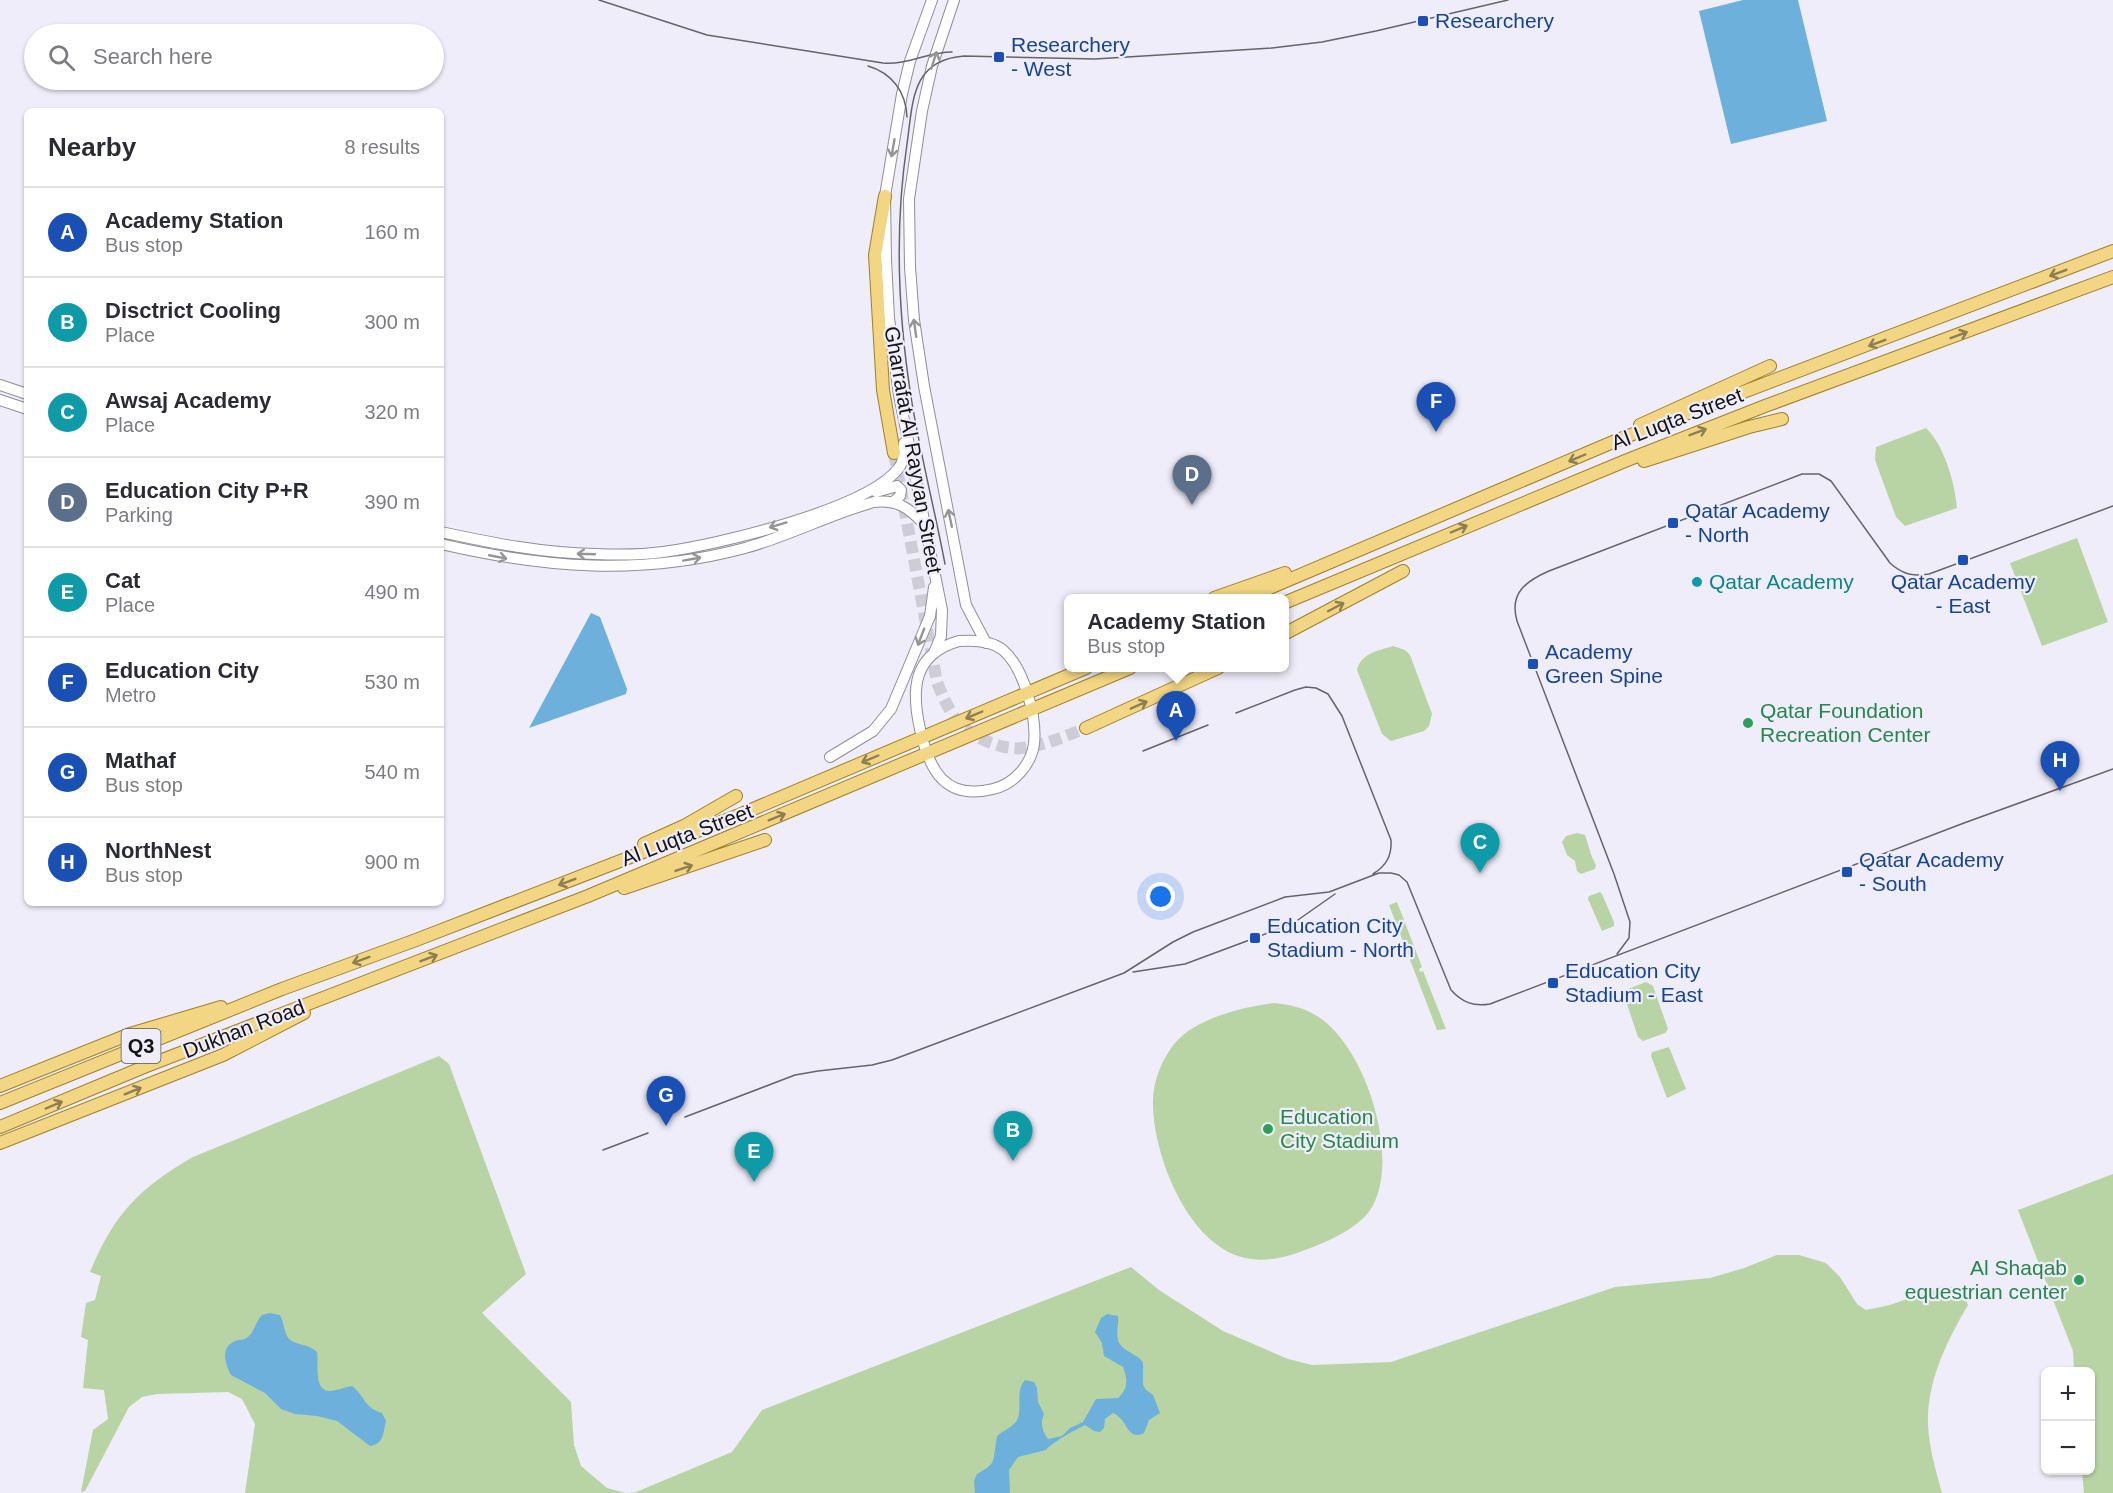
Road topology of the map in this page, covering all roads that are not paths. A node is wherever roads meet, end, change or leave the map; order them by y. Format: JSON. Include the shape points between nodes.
{"nodes":[{"id":1,"x":932,"y":0,"type":"edge"},
{"id":2,"x":954,"y":0,"type":"edge"},
{"id":3,"x":885,"y":196,"type":"junction"},
{"id":4,"x":2113,"y":251,"type":"edge"},
{"id":5,"x":2113,"y":277,"type":"edge"},
{"id":6,"x":1770,"y":366,"type":"dead end"},
{"id":7,"x":0,"y":385,"type":"edge"},
{"id":8,"x":24,"y":393,"type":"edge"},
{"id":9,"x":0,"y":400,"type":"edge"},
{"id":10,"x":24,"y":408,"type":"edge"},
{"id":11,"x":903,"y":415,"type":"junction"},
{"id":12,"x":1782,"y":419,"type":"dead end"},
{"id":13,"x":1620,"y":440,"type":"junction"},
{"id":14,"x":894,"y":453,"type":"tunnel mouth"},
{"id":15,"x":1569,"y":484,"type":"junction"},
{"id":16,"x":854,"y":500,"type":"junction"},
{"id":17,"x":894,"y":501,"type":"junction"},
{"id":18,"x":924,"y":524,"type":"junction"},
{"id":19,"x":444,"y":533,"type":"edge"},
{"id":20,"x":1396,"y":534,"type":"junction"},
{"id":21,"x":444,"y":545,"type":"edge"},
{"id":22,"x":1405,"y":552,"type":"junction"},
{"id":23,"x":1403,"y":571,"type":"dead end"},
{"id":24,"x":935,"y":581,"type":"junction"},
{"id":25,"x":1226,"y":594,"type":"edge"},
{"id":26,"x":1255,"y":594,"type":"edge"},
{"id":27,"x":1289,"y":601,"type":"edge"},
{"id":28,"x":1289,"y":608,"type":"edge"},
{"id":29,"x":1289,"y":631,"type":"edge"},
{"id":30,"x":986,"y":643,"type":"junction"},
{"id":31,"x":934,"y":653,"type":"junction"},
{"id":32,"x":1076,"y":672,"type":"edge"},
{"id":33,"x":1120,"y":672,"type":"edge"},
{"id":34,"x":1209,"y":672,"type":"edge"},
{"id":35,"x":1027,"y":692,"type":"junction"},
{"id":36,"x":1030,"y":709,"type":"junction"},
{"id":37,"x":1086,"y":728,"type":"tunnel mouth"},
{"id":38,"x":922,"y":737,"type":"junction"},
{"id":39,"x":926,"y":753,"type":"junction"},
{"id":40,"x":830,"y":757,"type":"dead end"},
{"id":41,"x":736,"y":796,"type":"dead end"},
{"id":42,"x":765,"y":840,"type":"dead end"},
{"id":43,"x":599,"y":869,"type":"junction"},
{"id":44,"x":588,"y":896,"type":"junction"},
{"id":45,"x":356,"y":987,"type":"junction"},
{"id":46,"x":282,"y":989,"type":"junction"},
{"id":47,"x":0,"y":1086,"type":"edge"},
{"id":48,"x":0,"y":1103,"type":"edge"},
{"id":49,"x":0,"y":1127,"type":"edge"},
{"id":50,"x":0,"y":1143,"type":"edge"}],
"edges":[{"from":1,"to":3,"type":"main road","name":"Gharrafat Al Rayyan Street","one_way":true,"via":[[902,94]]},
{"from":30,"to":2,"type":"main road","name":"Gharrafat Al Rayyan Street","one_way":true,"via":[[966,605],[924,386],[910,267],[909,199],[922,111]]},
{"from":3,"to":11,"type":"main road","name":"Gharrafat Al Rayyan Street","via":[[890,318]]},
{"from":3,"to":14,"type":"main road","via":[[875,255],[883,390]]},
{"from":4,"to":13,"type":"main road","name":"Al Luqta Street","one_way":true},
{"from":15,"to":5,"type":"main road","name":"Al Luqta Street","one_way":true,"via":[[1765,406]]},
{"from":6,"to":13,"type":"main road","via":[[1648,420]]},
{"from":7,"to":8,"type":"main road"},
{"from":9,"to":10,"type":"main road"},
{"from":11,"to":16,"type":"main road","via":[[904,451],[898,469]]},
{"from":11,"to":18,"type":"main road","name":"Gharrafat Al Rayyan Street"},
{"from":12,"to":15,"type":"main road"},
{"from":13,"to":20,"type":"main road","name":"Al Luqta Street","one_way":true},
{"from":22,"to":15,"type":"main road","name":"Al Luqta Street","one_way":true},
{"from":16,"to":17,"type":"main road","via":[[897,486],[901,492]]},
{"from":16,"to":19,"type":"main road","one_way":true,"via":[[742,536],[651,553],[537,551]]},
{"from":17,"to":18,"type":"main road"},
{"from":21,"to":17,"type":"main road","one_way":true,"via":[[531,562],[652,565],[743,548],[863,505]]},
{"from":18,"to":24,"type":"main road","name":"Gharrafat Al Rayyan Street"},
{"from":20,"to":25,"type":"main road"},
{"from":20,"to":26,"type":"main road","name":"Al Luqta Street"},
{"from":22,"to":27,"type":"main road","name":"Al Luqta Street"},
{"from":22,"to":28,"type":"main road","via":[[1385,565]]},
{"from":29,"to":23,"type":"main road","one_way":true},
{"from":24,"to":31,"type":"main road","name":"Gharrafat Al Rayyan Street","via":[[942,622]]},
{"from":24,"to":40,"type":"main road","one_way":true,"via":[[930,616],[891,709],[873,731]]},
{"from":30,"to":31,"type":"main road","via":[[959,641]]},
{"from":30,"to":35,"type":"main road","via":[[1003,650],[1011,659]]},
{"from":31,"to":38,"type":"main road","via":[[924,663],[915,683]]},
{"from":32,"to":35,"type":"main road","name":"Al Luqta Street"},
{"from":33,"to":36,"type":"main road","name":"Al Luqta Street"},
{"from":37,"to":34,"type":"main road","one_way":true},
{"from":35,"to":36,"type":"main road"},
{"from":35,"to":38,"type":"main road","name":"Al Luqta Street","one_way":true},
{"from":36,"to":39,"type":"main road","name":"Al Luqta Street"},
{"from":36,"to":39,"type":"main road","via":[[1034,743],[1031,755],[1018,776],[994,789],[952,786],[940,778]]},
{"from":38,"to":39,"type":"main road"},
{"from":38,"to":43,"type":"main road","name":"Al Luqta Street","one_way":true},
{"from":44,"to":39,"type":"main road","name":"Al Luqta Street","one_way":true},
{"from":41,"to":43,"type":"main road","via":[[684,826],[617,855]]},
{"from":44,"to":42,"type":"main road","one_way":true,"via":[[632,886]]},
{"from":43,"to":46,"type":"main road","name":"Al Luqta Street","one_way":true},
{"from":45,"to":44,"type":"main road","name":"Al Luqta Street","one_way":true},
{"from":49,"to":45,"type":"main road","name":"Dukhan Road","one_way":true,"via":[[144,1067]]},
{"from":50,"to":45,"type":"main road","one_way":true,"via":[[223,1055]]},
{"from":46,"to":47,"type":"main road","via":[[130,1034]]},
{"from":46,"to":48,"type":"main road","name":"Dukhan Road","number":"Q3"}]}
